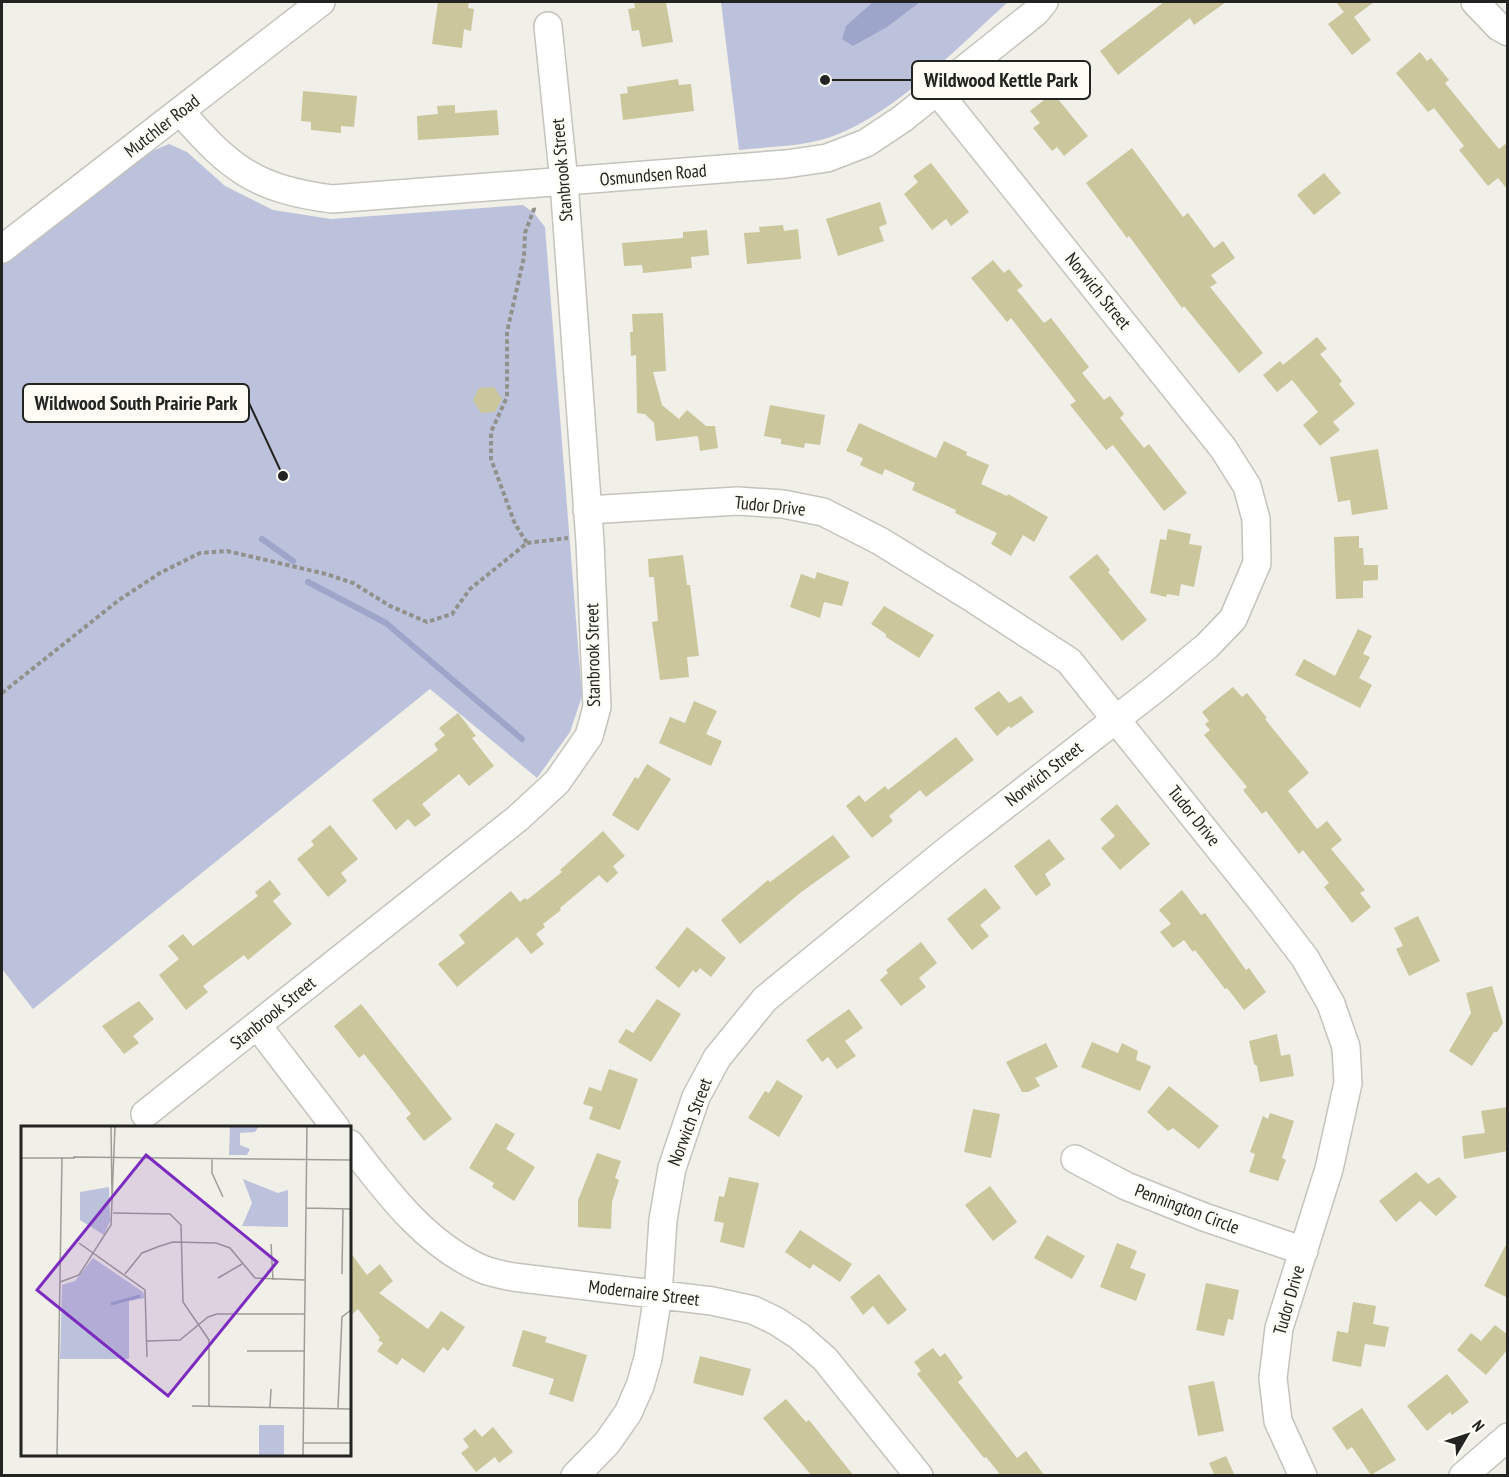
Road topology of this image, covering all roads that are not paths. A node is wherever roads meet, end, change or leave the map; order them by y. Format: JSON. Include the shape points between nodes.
{"nodes":[{"id":1,"x":321,"y":2,"type":"edge"},
{"id":2,"x":1475,"y":2,"type":"edge"},
{"id":3,"x":1498,"y":2,"type":"edge"},
{"id":4,"x":1045,"y":5,"type":"edge"},
{"id":5,"x":1508,"y":14,"type":"edge"},
{"id":6,"x":548,"y":26,"type":"dead end"},
{"id":7,"x":1508,"y":32,"type":"edge"},
{"id":8,"x":937,"y":91,"type":"junction"},
{"id":9,"x":181,"y":112,"type":"junction"},
{"id":10,"x":564,"y":182,"type":"junction"},
{"id":11,"x":2,"y":249,"type":"edge"},
{"id":12,"x":588,"y":523,"type":"junction"},
{"id":13,"x":1116,"y":719,"type":"junction"},
{"id":14,"x":257,"y":1025,"type":"junction"},
{"id":15,"x":145,"y":1114,"type":"dead end"},
{"id":16,"x":334,"y":1126,"type":"edge"},
{"id":17,"x":351,"y":1145,"type":"edge"},
{"id":18,"x":1075,"y":1159,"type":"dead end"},
{"id":19,"x":1304,"y":1251,"type":"junction"},
{"id":20,"x":657,"y":1295,"type":"junction"},
{"id":21,"x":1508,"y":1437,"type":"edge"},
{"id":22,"x":575,"y":1476,"type":"edge"},
{"id":23,"x":919,"y":1476,"type":"edge"},
{"id":24,"x":1303,"y":1476,"type":"edge"},
{"id":25,"x":1463,"y":1476,"type":"edge"}],
"edges":[{"from":1,"to":9,"type":"street","name":"Mutchler Road"},
{"from":2,"to":7,"type":"street"},
{"from":3,"to":5,"type":"street"},
{"from":4,"to":8,"type":"street","name":"Osmundsen Road"},
{"from":6,"to":10,"type":"street","name":"Stanbrook Street"},
{"from":8,"to":10,"type":"street","name":"Osmundsen Road","via":[[866,142],[827,158]]},
{"from":8,"to":13,"type":"street","name":"Norwich Street","via":[[1223,447],[1247,486],[1257,519],[1257,563],[1233,619],[1207,646]]},
{"from":9,"to":10,"type":"street","name":"Osmundsen Road","via":[[228,162],[246,174],[308,196],[332,199]]},
{"from":9,"to":11,"type":"street","name":"Mutchler Road"},
{"from":10,"to":12,"type":"street","name":"Stanbrook Street"},
{"from":12,"to":13,"type":"street","name":"Tudor Drive","via":[[738,501],[823,512],[880,541],[1069,661]]},
{"from":12,"to":14,"type":"street","name":"Stanbrook Street","via":[[597,707],[589,736],[557,782],[518,818]]},
{"from":13,"to":19,"type":"street","name":"Tudor Drive","via":[[1298,949],[1331,1004],[1346,1047],[1348,1083],[1329,1169]]},
{"from":13,"to":20,"type":"street","name":"Norwich Street","via":[[765,999],[717,1058],[696,1097],[672,1168]]},
{"from":14,"to":15,"type":"street","name":"Stanbrook Street"},
{"from":14,"to":16,"type":"street"},
{"from":17,"to":20,"type":"street","name":"Modernaire Street","via":[[415,1223],[445,1248],[483,1269],[513,1278]]},
{"from":18,"to":19,"type":"street","name":"Pennington Circle","via":[[1145,1194]]},
{"from":19,"to":24,"type":"street","name":"Tudor Drive","via":[[1279,1328],[1273,1378],[1278,1421]]},
{"from":20,"to":22,"type":"street","name":"Norwich Street","via":[[648,1358],[628,1413],[607,1443]]},
{"from":20,"to":23,"type":"street","name":"Modernaire Street","via":[[712,1301],[753,1311],[799,1336],[825,1359]]},
{"from":21,"to":25,"type":"street"}]}
